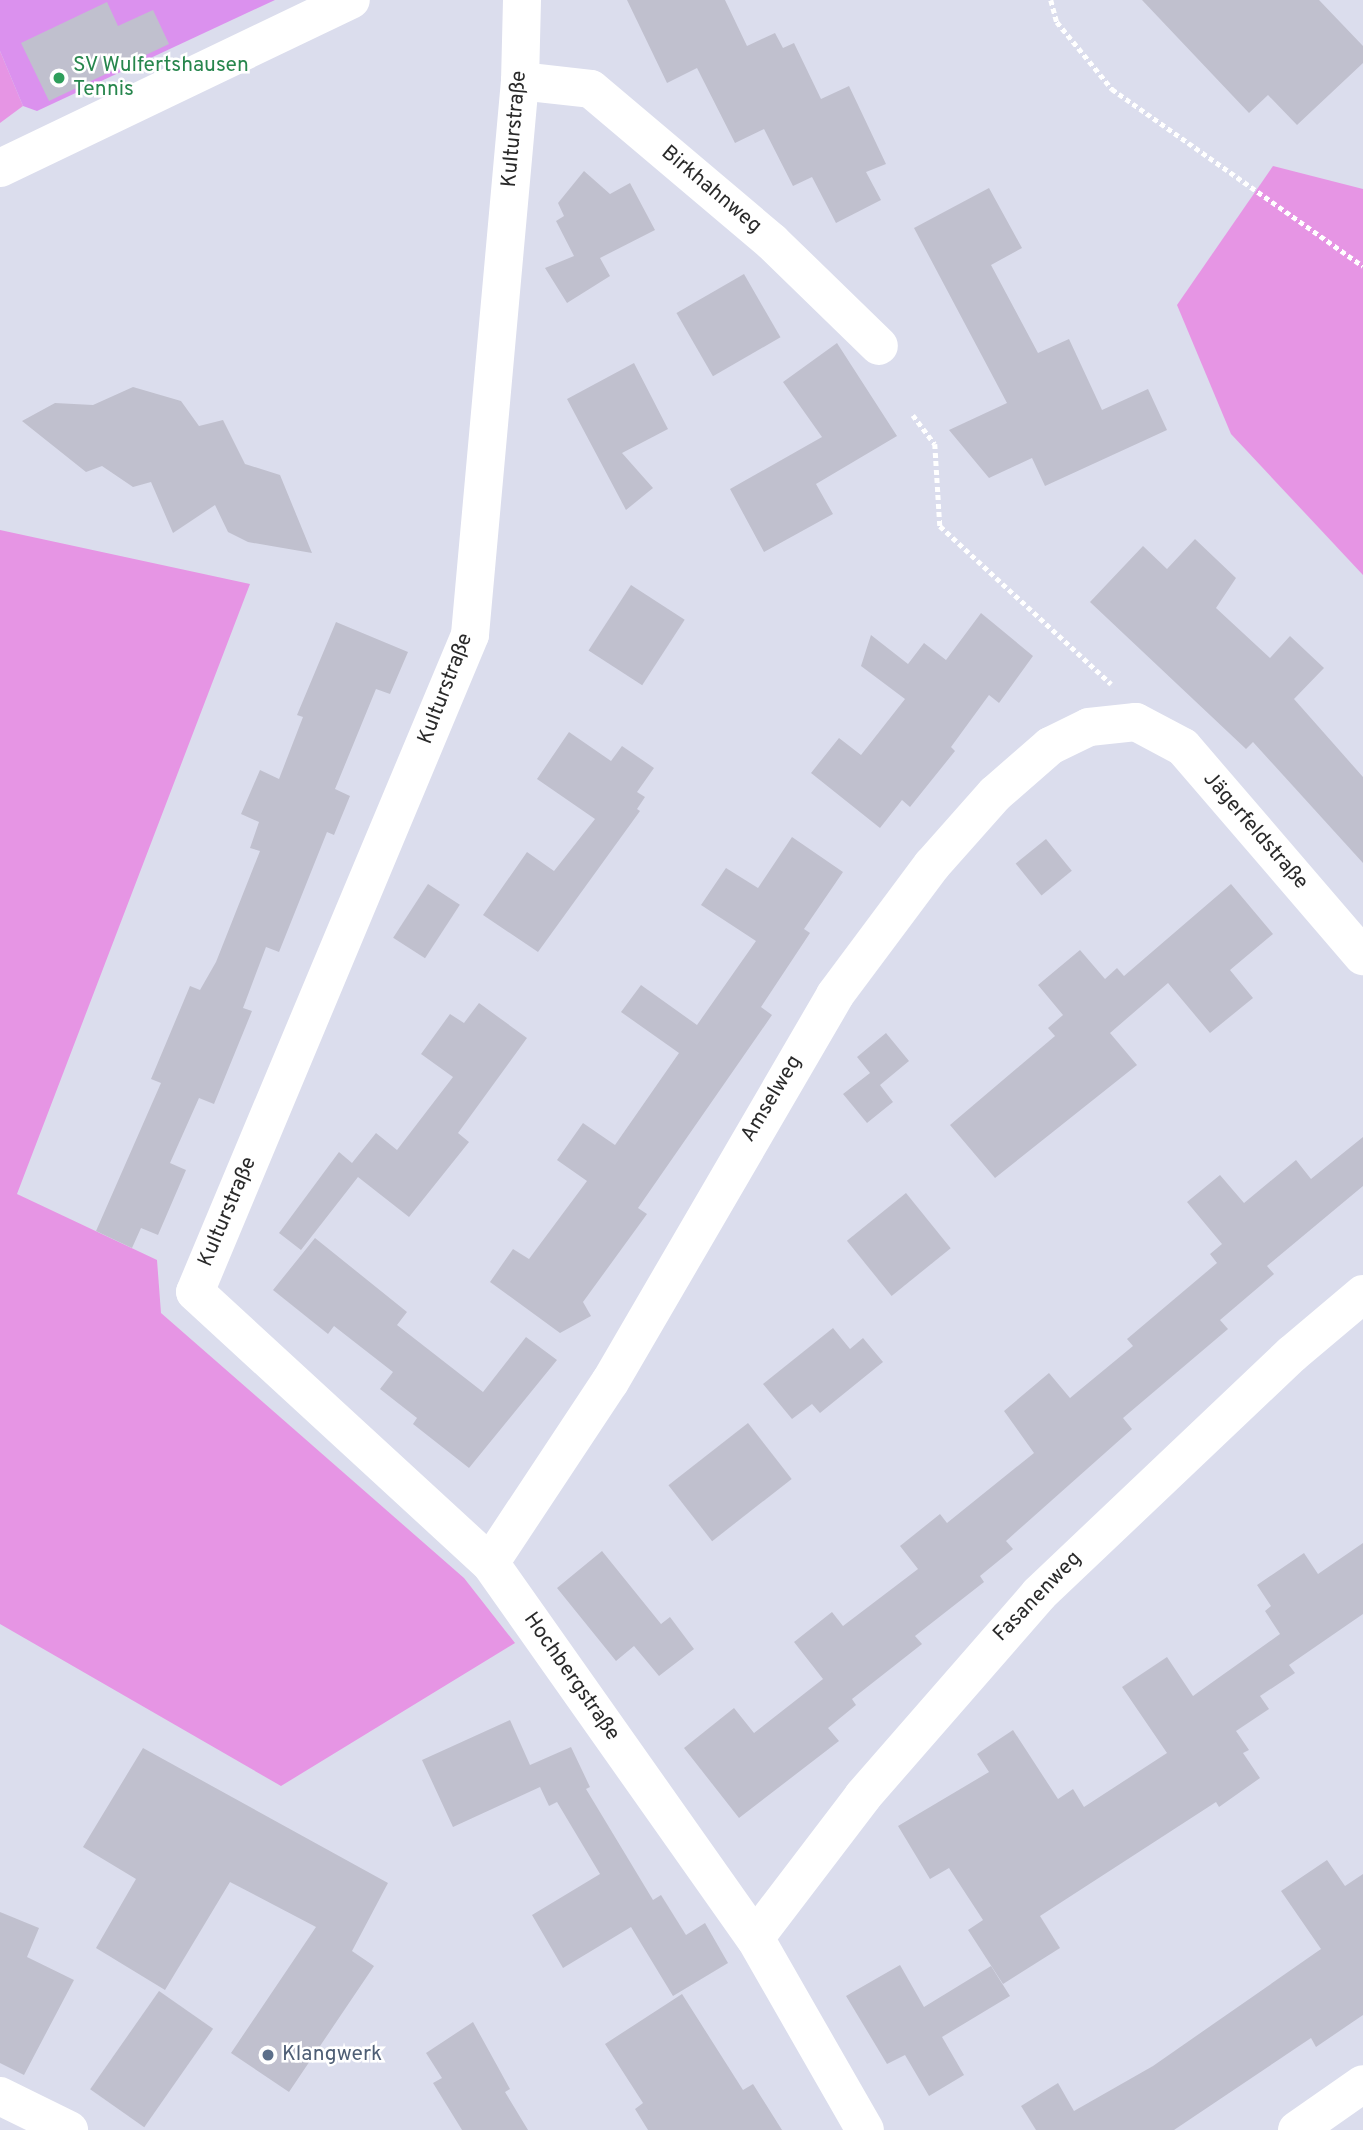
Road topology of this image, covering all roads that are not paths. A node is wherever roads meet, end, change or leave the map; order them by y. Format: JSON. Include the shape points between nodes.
{"nodes":[{"id":1,"x":351,"y":0,"type":"edge"},
{"id":2,"x":522,"y":0,"type":"edge"},
{"id":3,"x":520,"y":81,"type":"junction"},
{"id":4,"x":0,"y":168,"type":"edge"},
{"id":5,"x":879,"y":346,"type":"dead end"},
{"id":6,"x":1136,"y":722,"type":"joint"},
{"id":7,"x":1363,"y":956,"type":"edge"},
{"id":8,"x":195,"y":1292,"type":"joint"},
{"id":9,"x":1363,"y":1294,"type":"edge"},
{"id":10,"x":490,"y":1563,"type":"junction"},
{"id":11,"x":755,"y":1938,"type":"junction"},
{"id":12,"x":1363,"y":2084,"type":"edge"},
{"id":13,"x":0,"y":2096,"type":"edge"},
{"id":14,"x":69,"y":2130,"type":"edge"},
{"id":15,"x":865,"y":2130,"type":"edge"},
{"id":16,"x":1297,"y":2130,"type":"edge"}],
"edges":[{"from":1,"to":4,"type":"street"},
{"from":2,"to":3,"type":"street","name":"Kulturstraße"},
{"from":3,"to":5,"type":"street","name":"Birkhahnweg","via":[[591,89],[772,242]]},
{"from":3,"to":8,"type":"street","name":"Kulturstraße","via":[[470,635]]},
{"from":6,"to":7,"type":"street","name":"Jägerfeldstraße","via":[[1183,747]]},
{"from":6,"to":10,"type":"street","name":"Amselweg","via":[[1089,727],[1050,746],[995,794],[932,865],[835,995],[610,1382]]},
{"from":8,"to":10,"type":"street","name":"Hochbergstraße"},
{"from":9,"to":11,"type":"street","name":"Fasanenweg","via":[[1292,1354],[1039,1594],[863,1796]]},
{"from":10,"to":11,"type":"street","name":"Hochbergstraße"},
{"from":11,"to":15,"type":"street","name":"Hochbergstraße"},
{"from":12,"to":16,"type":"street"},
{"from":13,"to":14,"type":"street"}]}
